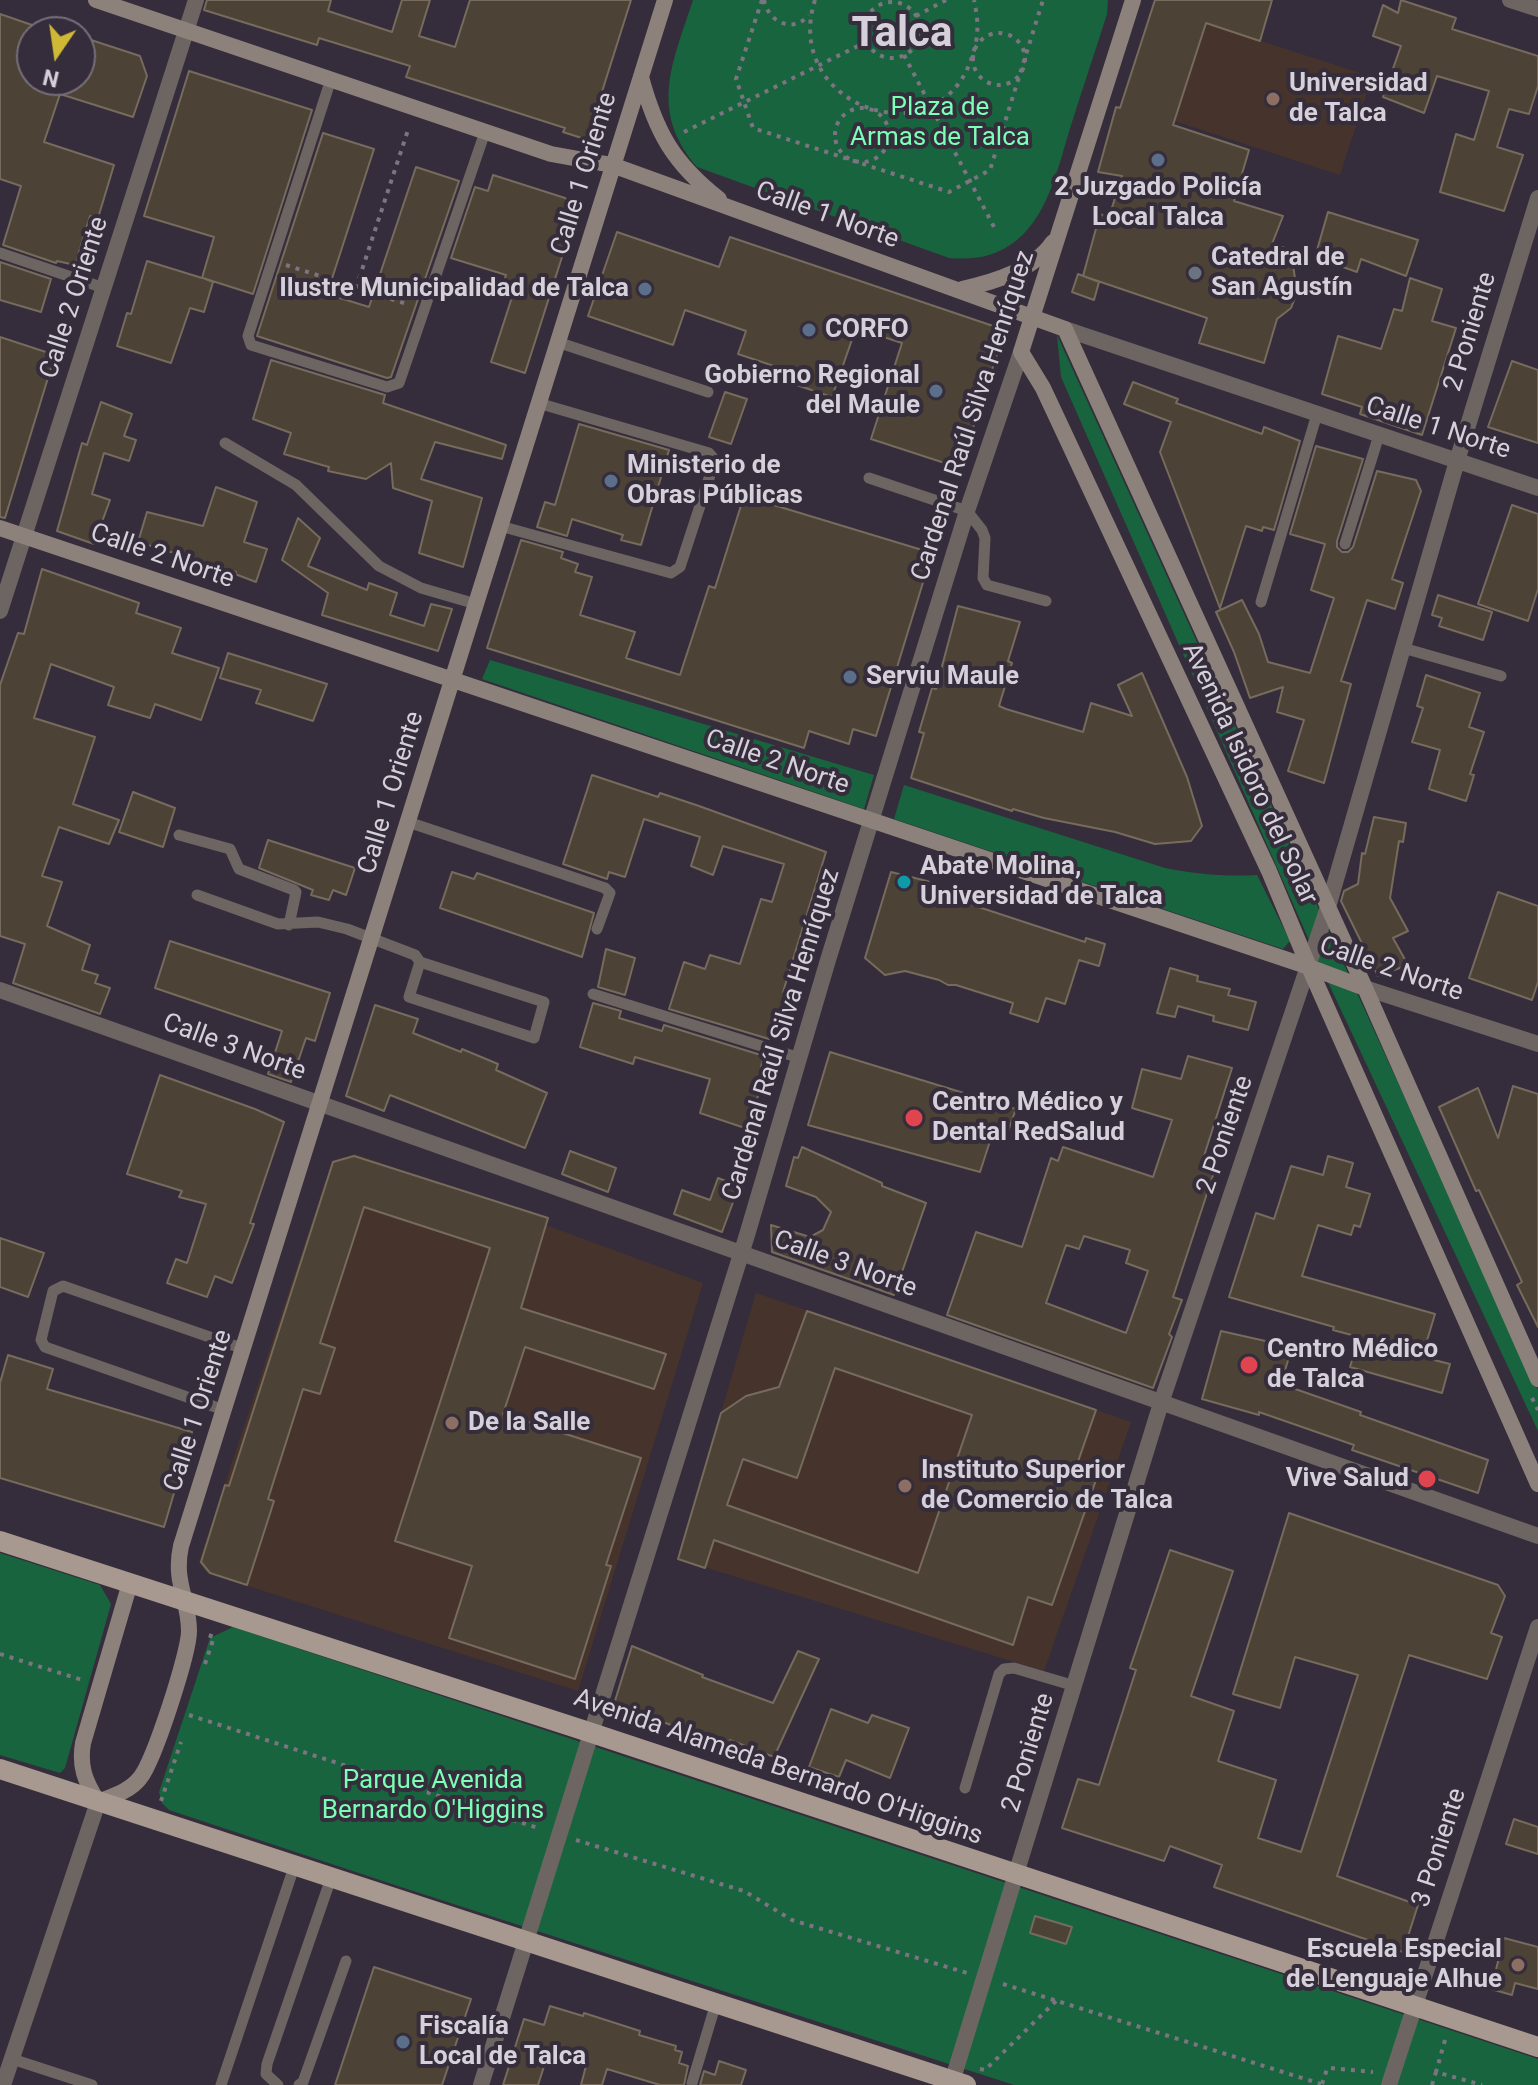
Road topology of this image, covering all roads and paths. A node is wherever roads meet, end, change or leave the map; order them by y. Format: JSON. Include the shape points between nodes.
{"nodes":[{"id":1,"x":96,"y":0,"type":"edge"},
{"id":2,"x":196,"y":0,"type":"edge"},
{"id":3,"x":665,"y":0,"type":"edge"},
{"id":4,"x":763,"y":0,"type":"edge"},
{"id":5,"x":946,"y":0,"type":"edge"},
{"id":6,"x":974,"y":0,"type":"edge"},
{"id":7,"x":1043,"y":0,"type":"edge"},
{"id":8,"x":1133,"y":0,"type":"edge"},
{"id":9,"x":1510,"y":0,"type":"edge"},
{"id":10,"x":814,"y":2,"type":"edge"},
{"id":11,"x":877,"y":3,"type":"edge"},
{"id":12,"x":1538,"y":9,"type":"edge"},
{"id":13,"x":916,"y":16,"type":"junction"},
{"id":14,"x":186,"y":31,"type":"junction"},
{"id":15,"x":866,"y":42,"type":"junction"},
{"id":16,"x":973,"y":53,"type":"junction"},
{"id":17,"x":904,"y":55,"type":"junction"},
{"id":18,"x":818,"y":65,"type":"junction"},
{"id":19,"x":1024,"y":65,"type":"junction"},
{"id":20,"x":640,"y":75,"type":"junction"},
{"id":21,"x":331,"y":79,"type":"junction"},
{"id":22,"x":744,"y":102,"type":"junction"},
{"id":23,"x":930,"y":105,"type":"junction"},
{"id":24,"x":414,"y":109,"type":"junction"},
{"id":25,"x":868,"y":109,"type":"junction"},
{"id":26,"x":485,"y":132,"type":"junction"},
{"id":27,"x":664,"y":141,"type":"junction"},
{"id":28,"x":855,"y":162,"type":"junction"},
{"id":29,"x":612,"y":165,"type":"junction"},
{"id":30,"x":970,"y":181,"type":"junction"},
{"id":31,"x":1538,"y":198,"type":"edge"},
{"id":32,"x":728,"y":206,"type":"junction"},
{"id":33,"x":994,"y":227,"type":"dead end"},
{"id":34,"x":1059,"y":230,"type":"junction"},
{"id":35,"x":0,"y":253,"type":"edge"},
{"id":36,"x":273,"y":261,"type":"junction"},
{"id":37,"x":104,"y":288,"type":"junction"},
{"id":38,"x":356,"y":288,"type":"junction"},
{"id":39,"x":959,"y":289,"type":"junction"},
{"id":40,"x":425,"y":309,"type":"junction"},
{"id":41,"x":1032,"y":317,"type":"junction"},
{"id":42,"x":1065,"y":329,"type":"junction"},
{"id":43,"x":557,"y":342,"type":"junction"},
{"id":44,"x":1021,"y":352,"type":"junction"},
{"id":45,"x":708,"y":392,"type":"dead end"},
{"id":46,"x":538,"y":403,"type":"junction"},
{"id":47,"x":1317,"y":414,"type":"junction"},
{"id":48,"x":1379,"y":435,"type":"junction"},
{"id":49,"x":225,"y":443,"type":"dead end"},
{"id":50,"x":1457,"y":461,"type":"junction"},
{"id":51,"x":869,"y":478,"type":"dead end"},
{"id":52,"x":1538,"y":488,"type":"edge"},
{"id":53,"x":967,"y":511,"type":"junction"},
{"id":54,"x":500,"y":526,"type":"junction"},
{"id":55,"x":0,"y":528,"type":"edge"},
{"id":56,"x":25,"y":536,"type":"junction"},
{"id":57,"x":1345,"y":544,"type":"dead end"},
{"id":58,"x":1046,"y":601,"type":"dead end"},
{"id":59,"x":1261,"y":602,"type":"dead end"},
{"id":60,"x":476,"y":604,"type":"junction"},
{"id":61,"x":0,"y":611,"type":"edge"},
{"id":62,"x":1403,"y":648,"type":"junction"},
{"id":63,"x":1501,"y":676,"type":"dead end"},
{"id":64,"x":453,"y":679,"type":"junction"},
{"id":65,"x":871,"y":820,"type":"junction"},
{"id":66,"x":408,"y":822,"type":"junction"},
{"id":67,"x":179,"y":835,"type":"dead end"},
{"id":68,"x":197,"y":895,"type":"dead end"},
{"id":69,"x":1328,"y":907,"type":"junction"},
{"id":70,"x":289,"y":925,"type":"junction"},
{"id":71,"x":597,"y":929,"type":"dead end"},
{"id":72,"x":372,"y":938,"type":"junction"},
{"id":73,"x":420,"y":962,"type":"junction"},
{"id":74,"x":1309,"y":967,"type":"junction"},
{"id":75,"x":1365,"y":988,"type":"junction"},
{"id":76,"x":0,"y":990,"type":"edge"},
{"id":77,"x":593,"y":994,"type":"dead end"},
{"id":78,"x":1538,"y":1044,"type":"edge"},
{"id":79,"x":800,"y":1058,"type":"junction"},
{"id":80,"x":320,"y":1104,"type":"junction"},
{"id":81,"x":741,"y":1254,"type":"junction"},
{"id":82,"x":244,"y":1349,"type":"junction"},
{"id":83,"x":1538,"y":1379,"type":"edge"},
{"id":84,"x":1161,"y":1403,"type":"junction"},
{"id":85,"x":224,"y":1410,"type":"junction"},
{"id":86,"x":1538,"y":1484,"type":"edge"},
{"id":87,"x":1538,"y":1536,"type":"edge"},
{"id":88,"x":0,"y":1541,"type":"edge"},
{"id":89,"x":130,"y":1583,"type":"junction"},
{"id":90,"x":183,"y":1601,"type":"junction"},
{"id":91,"x":1538,"y":1627,"type":"edge"},
{"id":92,"x":0,"y":1654,"type":"edge"},
{"id":93,"x":84,"y":1680,"type":"dead end"},
{"id":94,"x":1075,"y":1686,"type":"junction"},
{"id":95,"x":189,"y":1715,"type":"dead end"},
{"id":96,"x":592,"y":1733,"type":"junction"},
{"id":97,"x":0,"y":1769,"type":"edge"},
{"id":98,"x":965,"y":1788,"type":"dead end"},
{"id":99,"x":98,"y":1802,"type":"junction"},
{"id":100,"x":560,"y":1835,"type":"junction"},
{"id":101,"x":294,"y":1867,"type":"junction"},
{"id":102,"x":1016,"y":1876,"type":"junction"},
{"id":103,"x":331,"y":1878,"type":"junction"},
{"id":104,"x":527,"y":1941,"type":"junction"},
{"id":105,"x":346,"y":1961,"type":"dead end"},
{"id":106,"x":985,"y":1978,"type":"junction"},
{"id":107,"x":1057,"y":2000,"type":"junction"},
{"id":108,"x":716,"y":2003,"type":"junction"},
{"id":109,"x":1412,"y":2007,"type":"junction"},
{"id":110,"x":1538,"y":2047,"type":"edge"},
{"id":111,"x":12,"y":2059,"type":"junction"},
{"id":112,"x":1436,"y":2072,"type":"dead end"},
{"id":113,"x":957,"y":2078,"type":"edge"},
{"id":114,"x":692,"y":2083,"type":"dead end"},
{"id":115,"x":1321,"y":2084,"type":"edge"},
{"id":116,"x":3,"y":2085,"type":"edge"},
{"id":117,"x":92,"y":2085,"type":"edge"},
{"id":118,"x":221,"y":2085,"type":"edge"},
{"id":119,"x":278,"y":2085,"type":"edge"},
{"id":120,"x":299,"y":2085,"type":"edge"},
{"id":121,"x":481,"y":2085,"type":"edge"},
{"id":122,"x":1389,"y":2085,"type":"edge"},
{"id":123,"x":1432,"y":2085,"type":"edge"}],
"edges":[{"from":1,"to":14,"type":"main road","name":"Calle 1 Norte"},
{"from":2,"to":14,"type":"street","name":"Calle 2 Oriente"},
{"from":3,"to":20,"type":"main road","name":"Calle 1 Oriente"},
{"from":4,"to":10,"type":"path","via":[[775,20],[791,25],[806,19]]},
{"from":4,"to":22,"type":"path","via":[[736,79]]},
{"from":5,"to":13,"type":"path"},
{"from":6,"to":16,"type":"path","via":[[979,26]]},
{"from":7,"to":19,"type":"path"},
{"from":8,"to":34,"type":"main road","name":"Cardenal Raúl Silva Henríquez"},
{"from":9,"to":12,"type":"street"},
{"from":10,"to":18,"type":"path","via":[[811,48]]},
{"from":11,"to":13,"type":"path","via":[[900,2]]},
{"from":11,"to":15,"type":"path","via":[[864,26]]},
{"from":13,"to":17,"type":"path","via":[[919,39]]},
{"from":14,"to":21,"type":"main road","name":"Calle 1 Norte"},
{"from":14,"to":37,"type":"street","name":"Calle 2 Oriente"},
{"from":15,"to":17,"type":"path","via":[[882,57]]},
{"from":15,"to":18,"type":"path"},
{"from":16,"to":19,"type":"path","via":[[992,34],[1010,35],[1023,47]]},
{"from":16,"to":19,"type":"path","via":[[974,69],[993,85],[1016,80]]},
{"from":16,"to":23,"type":"path","via":[[964,78]]},
{"from":17,"to":23,"type":"path"},
{"from":18,"to":22,"type":"path"},
{"from":18,"to":25,"type":"path","via":[[841,96]]},
{"from":19,"to":30,"type":"path","via":[[990,170]]},
{"from":20,"to":27,"type":"main road"},
{"from":20,"to":29,"type":"main road","name":"Calle 1 Oriente"},
{"from":21,"to":24,"type":"main road","name":"Calle 1 Norte"},
{"from":21,"to":36,"type":"lane"},
{"from":22,"to":27,"type":"path"},
{"from":22,"to":28,"type":"path","via":[[753,128]]},
{"from":23,"to":25,"type":"path","via":[[893,114]]},
{"from":23,"to":30,"type":"path"},
{"from":24,"to":26,"type":"main road","name":"Calle 1 Norte"},
{"from":24,"to":38,"type":"path"},
{"from":25,"to":28,"type":"path","via":[[848,112],[836,126],[835,144]]},
{"from":25,"to":28,"type":"path","via":[[886,124],[888,141],[872,161]]},
{"from":26,"to":29,"type":"main road","name":"Calle 1 Norte","via":[[551,154]]},
{"from":26,"to":40,"type":"lane"},
{"from":27,"to":32,"type":"main road","via":[[681,166]]},
{"from":28,"to":30,"type":"path","via":[[949,192]]},
{"from":29,"to":32,"type":"main road","name":"Calle 1 Norte"},
{"from":29,"to":43,"type":"main road","name":"Calle 1 Oriente"},
{"from":30,"to":33,"type":"path"},
{"from":31,"to":50,"type":"street","name":"2 Poniente"},
{"from":32,"to":39,"type":"main road","name":"Calle 1 Norte"},
{"from":34,"to":39,"type":"main road","via":[[1051,246],[1017,271]]},
{"from":34,"to":41,"type":"main road","name":"Cardenal Raúl Silva Henríquez"},
{"from":35,"to":37,"type":"lane"},
{"from":36,"to":38,"type":"path"},
{"from":36,"to":40,"type":"lane","via":[[248,336],[251,345],[394,386]]},
{"from":37,"to":56,"type":"street","name":"Calle 2 Oriente"},
{"from":38,"to":40,"type":"path"},
{"from":39,"to":41,"type":"main road","name":"Calle 1 Norte"},
{"from":41,"to":42,"type":"main road","name":"Calle 1 Norte"},
{"from":41,"to":44,"type":"main road","name":"Cardenal Raúl Silva Henríquez"},
{"from":42,"to":47,"type":"street","name":"Calle 1 Norte"},
{"from":42,"to":69,"type":"main road","name":"Avenida Isidoro del Solar"},
{"from":43,"to":45,"type":"lane"},
{"from":43,"to":46,"type":"main road","name":"Calle 1 Oriente"},
{"from":44,"to":53,"type":"street","name":"Cardenal Raúl Silva Henríquez"},
{"from":44,"to":74,"type":"main road","name":"Avenida Isidoro del Solar","via":[[1123,558]]},
{"from":46,"to":54,"type":"main road","name":"Calle 1 Oriente"},
{"from":46,"to":54,"type":"lane","via":[[709,453],[713,466],[680,567],[671,573]]},
{"from":47,"to":48,"type":"street","name":"Calle 1 Norte"},
{"from":47,"to":59,"type":"lane"},
{"from":48,"to":50,"type":"street","name":"Calle 1 Norte"},
{"from":48,"to":57,"type":"lane"},
{"from":49,"to":60,"type":"lane","via":[[296,485],[379,566],[421,588]]},
{"from":50,"to":52,"type":"street","name":"Calle 1 Norte"},
{"from":50,"to":62,"type":"street","name":"2 Poniente"},
{"from":51,"to":53,"type":"lane"},
{"from":53,"to":58,"type":"lane","via":[[985,538],[987,585]]},
{"from":53,"to":65,"type":"street","name":"Cardenal Raúl Silva Henríquez"},
{"from":54,"to":60,"type":"main road","name":"Calle 1 Oriente"},
{"from":55,"to":56,"type":"main road","name":"Calle 2 Norte"},
{"from":56,"to":61,"type":"street","name":"Calle 2 Oriente"},
{"from":56,"to":64,"type":"main road","name":"Calle 2 Norte"},
{"from":60,"to":64,"type":"main road","name":"Calle 1 Oriente"},
{"from":62,"to":63,"type":"lane"},
{"from":62,"to":69,"type":"street","name":"2 Poniente"},
{"from":64,"to":65,"type":"main road","name":"Calle 2 Norte"},
{"from":64,"to":66,"type":"main road","name":"Calle 1 Oriente"},
{"from":65,"to":74,"type":"main road","name":"Calle 2 Norte"},
{"from":65,"to":79,"type":"street","name":"Cardenal Raúl Silva Henríquez"},
{"from":66,"to":71,"type":"lane","via":[[605,888],[610,893]]},
{"from":66,"to":72,"type":"main road","name":"Calle 1 Oriente"},
{"from":67,"to":70,"type":"lane","via":[[230,849],[239,869],[294,890]]},
{"from":68,"to":70,"type":"lane"},
{"from":69,"to":74,"type":"street","name":"2 Poniente"},
{"from":69,"to":75,"type":"main road","name":"Avenida Isidoro del Solar"},
{"from":70,"to":72,"type":"lane","via":[[318,922]]},
{"from":72,"to":73,"type":"lane","via":[[415,955]]},
{"from":72,"to":80,"type":"main road","name":"Calle 1 Oriente"},
{"from":73,"to":73,"type":"lane","via":[[409,997],[534,1038],[544,1002]]},
{"from":74,"to":75,"type":"main road","name":"Calle 2 Norte"},
{"from":74,"to":84,"type":"street","name":"2 Poniente"},
{"from":74,"to":86,"type":"main road","name":"Avenida Isidoro del Solar"},
{"from":75,"to":78,"type":"street","name":"Calle 2 Norte"},
{"from":75,"to":83,"type":"main road","name":"Avenida Isidoro del Solar"},
{"from":76,"to":80,"type":"street","name":"Calle 3 Norte"},
{"from":77,"to":79,"type":"lane"},
{"from":79,"to":81,"type":"street","name":"Cardenal Raúl Silva Henríquez"},
{"from":80,"to":81,"type":"street","name":"Calle 3 Norte"},
{"from":80,"to":82,"type":"main road","name":"Calle 1 Oriente"},
{"from":81,"to":84,"type":"street","name":"Calle 3 Norte"},
{"from":81,"to":96,"type":"street","name":"Cardenal Raúl Silva Henríquez"},
{"from":82,"to":85,"type":"main road","name":"Calle 1 Oriente"},
{"from":82,"to":85,"type":"lane","via":[[63,1286],[53,1291],[41,1340],[45,1347]]},
{"from":84,"to":87,"type":"street","name":"Calle 3 Norte"},
{"from":84,"to":94,"type":"street","name":"2 Poniente"},
{"from":85,"to":90,"type":"main road","name":"Calle 1 Oriente","via":[[177,1561]]},
{"from":88,"to":89,"type":"main road","name":"Avenida Alameda Bernardo O'Higgins"},
{"from":89,"to":90,"type":"main road","name":"Avenida Alameda Bernardo O'Higgins"},
{"from":89,"to":99,"type":"main road","via":[[80,1760]]},
{"from":90,"to":96,"type":"main road","name":"Avenida Alameda Bernardo O'Higgins"},
{"from":90,"to":99,"type":"main road","name":"Calle 1 Oriente","via":[[188,1641],[148,1762],[130,1788]]},
{"from":91,"to":109,"type":"street","name":"3 Poniente"},
{"from":92,"to":93,"type":"path"},
{"from":94,"to":98,"type":"lane","via":[[1004,1669]]},
{"from":94,"to":102,"type":"street","name":"2 Poniente"},
{"from":95,"to":100,"type":"path"},
{"from":96,"to":100,"type":"street","name":"Cardenal Raúl Silva Henríquez"},
{"from":96,"to":102,"type":"main road","name":"Avenida Alameda Bernardo O'Higgins"},
{"from":97,"to":99,"type":"main road"},
{"from":99,"to":101,"type":"main road"},
{"from":99,"to":111,"type":"street"},
{"from":100,"to":104,"type":"street","name":"Cardenal Raúl Silva Henríquez"},
{"from":100,"to":106,"type":"path","via":[[744,1891],[792,1920]]},
{"from":101,"to":103,"type":"main road"},
{"from":101,"to":118,"type":"lane"},
{"from":102,"to":106,"type":"street","name":"2 Poniente"},
{"from":102,"to":109,"type":"main road","name":"Avenida Alameda Bernardo O'Higgins"},
{"from":103,"to":104,"type":"main road"},
{"from":103,"to":119,"type":"lane","via":[[267,2064],[266,2074]]},
{"from":104,"to":108,"type":"main road"},
{"from":104,"to":121,"type":"street","name":"Cardenal Raúl Silva Henríquez"},
{"from":105,"to":120,"type":"lane"},
{"from":106,"to":107,"type":"path"},
{"from":106,"to":113,"type":"street","name":"2 Poniente"},
{"from":107,"to":113,"type":"path","via":[[985,2070]]},
{"from":107,"to":115,"type":"path"},
{"from":108,"to":113,"type":"main road"},
{"from":108,"to":114,"type":"lane"},
{"from":109,"to":110,"type":"main road","name":"Avenida Alameda Bernardo O'Higgins"},
{"from":109,"to":122,"type":"street","name":"3 Poniente"},
{"from":111,"to":116,"type":"street"},
{"from":111,"to":117,"type":"lane"},
{"from":112,"to":123,"type":"path"}]}
